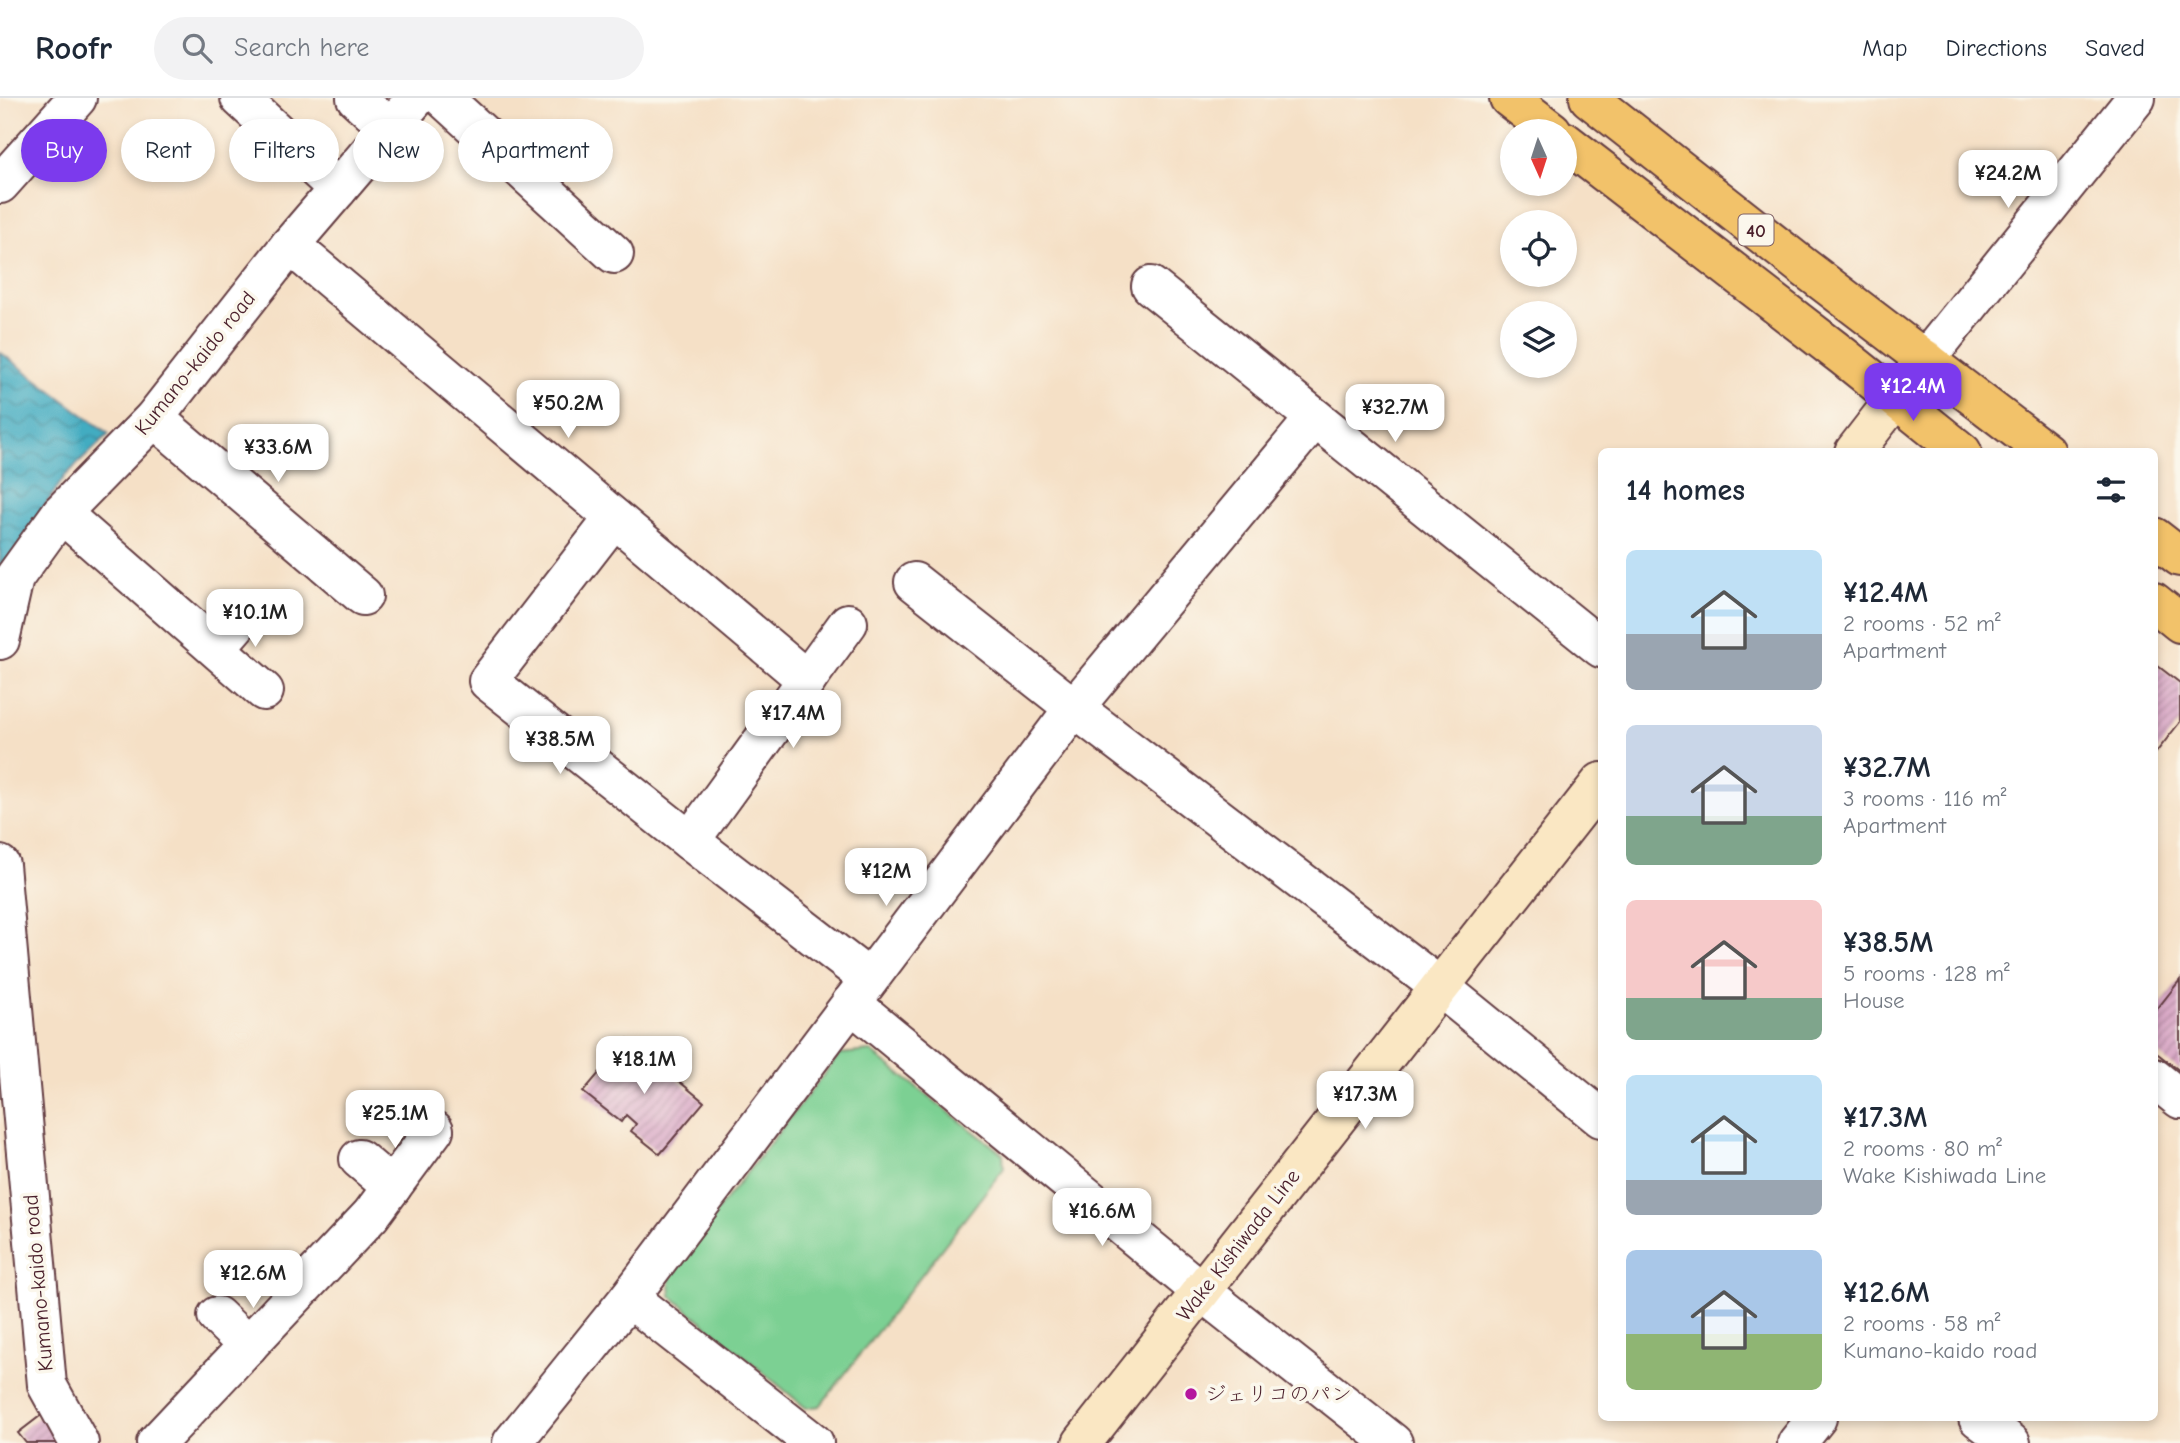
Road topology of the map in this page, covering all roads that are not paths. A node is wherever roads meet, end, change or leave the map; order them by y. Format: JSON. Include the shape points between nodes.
{"nodes":[{"id":1,"x":76,"y":98,"type":"edge"},
{"id":2,"x":240,"y":98,"type":"edge"},
{"id":3,"x":356,"y":98,"type":"edge"},
{"id":4,"x":416,"y":98,"type":"edge"},
{"id":5,"x":443,"y":98,"type":"edge"},
{"id":6,"x":1509,"y":98,"type":"edge"},
{"id":7,"x":1589,"y":98,"type":"edge"},
{"id":8,"x":2136,"y":98,"type":"edge"},
{"id":9,"x":380,"y":119,"type":"edge"},
{"id":10,"x":398,"y":119,"type":"edge"},
{"id":11,"x":1536,"y":119,"type":"edge"},
{"id":12,"x":1577,"y":151,"type":"edge"},
{"id":13,"x":353,"y":171,"type":"edge"},
{"id":14,"x":0,"y":184,"type":"edge"},
{"id":15,"x":338,"y":189,"type":"junction"},
{"id":16,"x":290,"y":245,"type":"junction"},
{"id":17,"x":614,"y":254,"type":"dead end"},
{"id":18,"x":1152,"y":286,"type":"dead end"},
{"id":19,"x":1926,"y":359,"type":"junction"},
{"id":20,"x":1895,"y":397,"type":"junction"},
{"id":21,"x":154,"y":418,"type":"junction"},
{"id":22,"x":1315,"y":418,"type":"junction"},
{"id":23,"x":1857,"y":448,"type":"edge"},
{"id":24,"x":1957,"y":448,"type":"edge"},
{"id":25,"x":2041,"y":448,"type":"edge"},
{"id":26,"x":61,"y":513,"type":"junction"},
{"id":27,"x":614,"y":518,"type":"junction"},
{"id":28,"x":2158,"y":540,"type":"edge"},
{"id":29,"x":2180,"y":557,"type":"edge"},
{"id":30,"x":914,"y":582,"type":"dead end"},
{"id":31,"x":363,"y":596,"type":"dead end"},
{"id":32,"x":2158,"y":606,"type":"edge"},
{"id":33,"x":249,"y":610,"type":"dead end"},
{"id":34,"x":848,"y":623,"type":"dead end"},
{"id":35,"x":2180,"y":623,"type":"edge"},
{"id":36,"x":0,"y":640,"type":"edge"},
{"id":37,"x":1598,"y":646,"type":"edge"},
{"id":38,"x":216,"y":649,"type":"junction"},
{"id":39,"x":807,"y":680,"type":"junction"},
{"id":40,"x":264,"y":691,"type":"dead end"},
{"id":41,"x":1074,"y":708,"type":"junction"},
{"id":42,"x":1598,"y":786,"type":"edge"},
{"id":43,"x":690,"y":841,"type":"junction"},
{"id":44,"x":0,"y":865,"type":"edge"},
{"id":45,"x":1440,"y":987,"type":"junction"},
{"id":46,"x":860,"y":991,"type":"junction"},
{"id":47,"x":2158,"y":1081,"type":"edge"},
{"id":48,"x":2180,"y":1098,"type":"edge"},
{"id":49,"x":1598,"y":1116,"type":"edge"},
{"id":50,"x":434,"y":1130,"type":"dead end"},
{"id":51,"x":359,"y":1160,"type":"dead end"},
{"id":52,"x":392,"y":1187,"type":"junction"},
{"id":53,"x":1201,"y":1291,"type":"junction"},
{"id":54,"x":629,"y":1298,"type":"junction"},
{"id":55,"x":217,"y":1316,"type":"dead end"},
{"id":56,"x":248,"y":1346,"type":"junction"},
{"id":57,"x":1815,"y":1421,"type":"edge"},
{"id":58,"x":1982,"y":1421,"type":"edge"},
{"id":59,"x":79,"y":1443,"type":"edge"},
{"id":60,"x":156,"y":1443,"type":"edge"},
{"id":61,"x":512,"y":1443,"type":"edge"},
{"id":62,"x":814,"y":1443,"type":"edge"},
{"id":63,"x":1082,"y":1443,"type":"edge"},
{"id":64,"x":1393,"y":1443,"type":"edge"},
{"id":65,"x":1797,"y":1443,"type":"edge"},
{"id":66,"x":2011,"y":1443,"type":"edge"}],
"edges":[{"from":1,"to":14,"type":"street"},
{"from":2,"to":15,"type":"street"},
{"from":3,"to":9,"type":"street"},
{"from":4,"to":10,"type":"street","name":"Kumano-kaido road"},
{"from":5,"to":17,"type":"street"},
{"from":6,"to":11,"type":"main road"},
{"from":7,"to":19,"type":"main road","number":"40"},
{"from":8,"to":19,"type":"street"},
{"from":12,"to":20,"type":"main road","number":"40"},
{"from":13,"to":15,"type":"street","name":"Kumano-kaido road"},
{"from":15,"to":16,"type":"street","name":"Kumano-kaido road"},
{"from":16,"to":21,"type":"street","name":"Kumano-kaido road"},
{"from":16,"to":27,"type":"street"},
{"from":18,"to":22,"type":"street"},
{"from":19,"to":20,"type":"main road"},
{"from":19,"to":25,"type":"main road","number":"40"},
{"from":20,"to":23,"type":"main road"},
{"from":20,"to":24,"type":"main road","number":"40"},
{"from":21,"to":26,"type":"street","name":"Kumano-kaido road"},
{"from":21,"to":31,"type":"street"},
{"from":22,"to":37,"type":"street"},
{"from":22,"to":41,"type":"street"},
{"from":26,"to":36,"type":"street","name":"Kumano-kaido road","via":[[13,578]]},
{"from":26,"to":38,"type":"street"},
{"from":27,"to":39,"type":"street"},
{"from":27,"to":43,"type":"street","via":[[488,681]]},
{"from":28,"to":29,"type":"main road"},
{"from":30,"to":41,"type":"street"},
{"from":32,"to":35,"type":"main road"},
{"from":33,"to":38,"type":"street"},
{"from":34,"to":39,"type":"street"},
{"from":38,"to":40,"type":"street"},
{"from":39,"to":43,"type":"street"},
{"from":41,"to":45,"type":"street"},
{"from":41,"to":46,"type":"street"},
{"from":42,"to":45,"type":"main road","name":"Wake Kishiwada Line"},
{"from":43,"to":46,"type":"street"},
{"from":44,"to":59,"type":"street","name":"Kumano-kaido road","via":[[47,1385]]},
{"from":45,"to":49,"type":"street"},
{"from":45,"to":53,"type":"main road","name":"Wake Kishiwada Line"},
{"from":46,"to":53,"type":"street"},
{"from":46,"to":54,"type":"street"},
{"from":47,"to":48,"type":"street"},
{"from":50,"to":52,"type":"street"},
{"from":51,"to":52,"type":"street"},
{"from":52,"to":56,"type":"street","via":[[371,1216]]},
{"from":53,"to":63,"type":"main road","name":"Wake Kishiwada Line"},
{"from":53,"to":64,"type":"street"},
{"from":54,"to":61,"type":"street"},
{"from":54,"to":62,"type":"street"},
{"from":55,"to":56,"type":"street"},
{"from":56,"to":60,"type":"street"},
{"from":57,"to":65,"type":"street"},
{"from":58,"to":66,"type":"street"}]}
